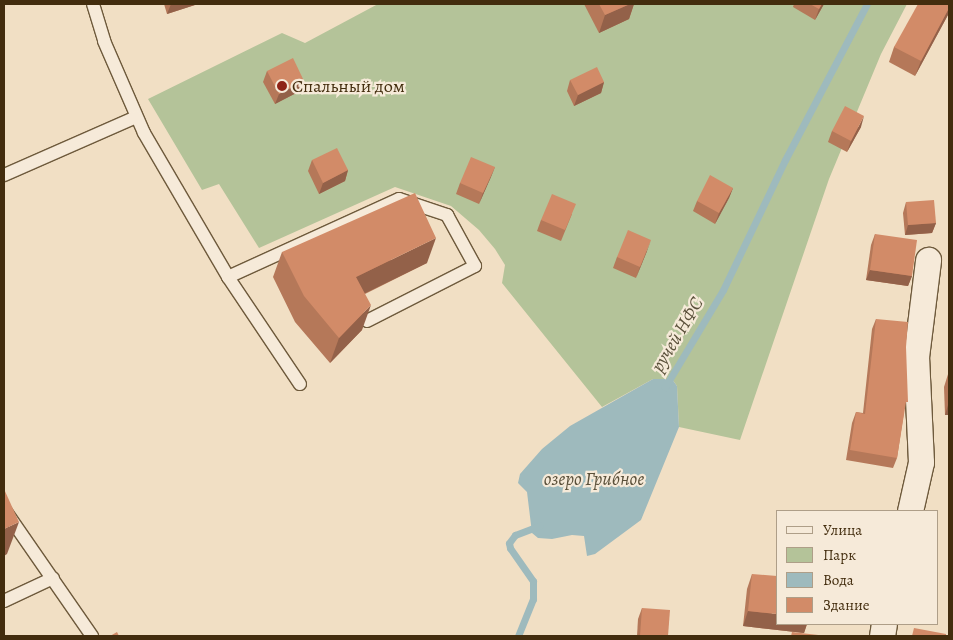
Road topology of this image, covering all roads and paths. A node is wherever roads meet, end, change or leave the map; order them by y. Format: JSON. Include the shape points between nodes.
{"nodes":[{"id":1,"x":92,"y":4,"type":"edge"},
{"id":2,"x":136,"y":117,"type":"junction"},
{"id":3,"x":4,"y":175,"type":"edge"},
{"id":4,"x":928,"y":260,"type":"dead end"},
{"id":5,"x":228,"y":277,"type":"junction"},
{"id":6,"x":367,"y":321,"type":"edge"},
{"id":7,"x":300,"y":384,"type":"dead end"},
{"id":8,"x":4,"y":509,"type":"edge"},
{"id":9,"x":910,"y":510,"type":"edge"},
{"id":10,"x":53,"y":578,"type":"junction"},
{"id":11,"x":4,"y":601,"type":"edge"},
{"id":12,"x":87,"y":635,"type":"edge"}],
"edges":[{"from":1,"to":2,"type":"lane"},
{"from":2,"to":3,"type":"lane"},
{"from":2,"to":5,"type":"lane"},
{"from":4,"to":9,"type":"street","via":[[916,357],[921,462]]},
{"from":5,"to":6,"type":"lane","via":[[398,198],[447,215],[475,266]]},
{"from":5,"to":7,"type":"lane"},
{"from":8,"to":10,"type":"lane"},
{"from":10,"to":11,"type":"lane"},
{"from":10,"to":12,"type":"lane"}]}
